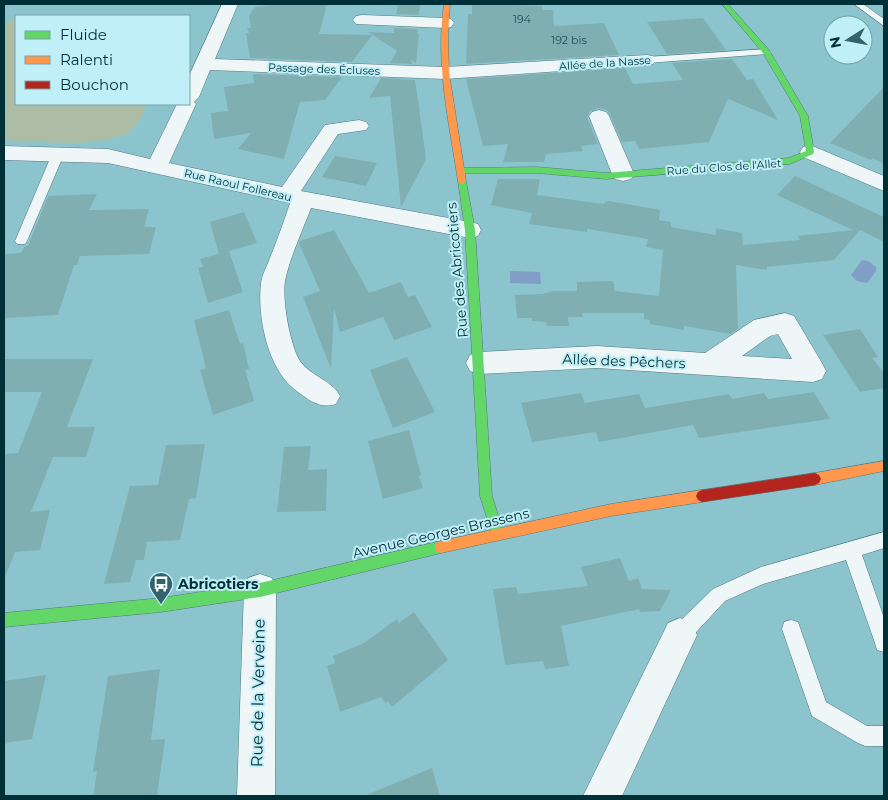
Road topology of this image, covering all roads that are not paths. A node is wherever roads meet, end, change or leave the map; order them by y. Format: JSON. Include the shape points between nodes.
{"nodes":[{"id":1,"x":230,"y":4,"type":"edge"},
{"id":2,"x":447,"y":4,"type":"edge"},
{"id":3,"x":726,"y":4,"type":"edge"},
{"id":4,"x":858,"y":4,"type":"edge"},
{"id":5,"x":362,"y":20,"type":"dead end"},
{"id":6,"x":445,"y":23,"type":"junction"},
{"id":7,"x":884,"y":23,"type":"edge"},
{"id":8,"x":766,"y":52,"type":"junction"},
{"id":9,"x":647,"y":60,"type":"joint"},
{"id":10,"x":204,"y":64,"type":"junction"},
{"id":11,"x":445,"y":73,"type":"junction"},
{"id":12,"x":190,"y":95,"type":"edge"},
{"id":13,"x":186,"y":105,"type":"edge"},
{"id":14,"x":599,"y":116,"type":"dead end"},
{"id":15,"x":359,"y":126,"type":"dead end"},
{"id":16,"x":810,"y":152,"type":"junction"},
{"id":17,"x":4,"y":153,"type":"edge"},
{"id":18,"x":58,"y":154,"type":"junction"},
{"id":19,"x":157,"y":167,"type":"junction"},
{"id":20,"x":462,"y":171,"type":"junction"},
{"id":21,"x":623,"y":174,"type":"junction"},
{"id":22,"x":884,"y":184,"type":"edge"},
{"id":23,"x":295,"y":197,"type":"junction"},
{"id":24,"x":470,"y":230,"type":"junction"},
{"id":25,"x":21,"y":241,"type":"dead end"},
{"id":26,"x":479,"y":363,"type":"junction"},
{"id":27,"x":710,"y":364,"type":"dead end"},
{"id":28,"x":326,"y":396,"type":"dead end"},
{"id":29,"x":884,"y":466,"type":"edge"},
{"id":30,"x":498,"y":534,"type":"junction"},
{"id":31,"x":884,"y":540,"type":"edge"},
{"id":32,"x":851,"y":549,"type":"junction"},
{"id":33,"x":260,"y":590,"type":"junction"},
{"id":34,"x":4,"y":620,"type":"edge"},
{"id":35,"x":791,"y":629,"type":"dead end"},
{"id":36,"x":680,"y":635,"type":"joint"},
{"id":37,"x":884,"y":643,"type":"edge"},
{"id":38,"x":884,"y":736,"type":"edge"},
{"id":39,"x":256,"y":796,"type":"edge"},
{"id":40,"x":602,"y":796,"type":"edge"}],
"edges":[{"from":1,"to":10,"type":"street"},
{"from":2,"to":6,"type":"street","name":"Rue des Abricotiers"},
{"from":3,"to":8,"type":"street"},
{"from":4,"to":7,"type":"lane"},
{"from":5,"to":6,"type":"street"},
{"from":6,"to":11,"type":"street","name":"Rue des Abricotiers"},
{"from":8,"to":9,"type":"lane","name":"Allée de la Nasse"},
{"from":8,"to":16,"type":"street","via":[[804,116]]},
{"from":9,"to":11,"type":"street","name":"Allée de la Nasse"},
{"from":10,"to":11,"type":"street","name":"Passage des Écluses"},
{"from":10,"to":12,"type":"street"},
{"from":11,"to":20,"type":"street","name":"Rue des Abricotiers"},
{"from":13,"to":19,"type":"street"},
{"from":14,"to":21,"type":"street"},
{"from":15,"to":23,"type":"street","via":[[332,129]]},
{"from":16,"to":21,"type":"street","name":"Rue du Clos de l'Allet","via":[[790,161]]},
{"from":16,"to":22,"type":"street"},
{"from":17,"to":18,"type":"street","name":"Rue Raoul Follereau"},
{"from":18,"to":19,"type":"street","name":"Rue Raoul Follereau","via":[[108,156]]},
{"from":18,"to":25,"type":"lane"},
{"from":19,"to":23,"type":"street","name":"Rue Raoul Follereau"},
{"from":20,"to":21,"type":"street","name":"Rue du Clos de l'Allet"},
{"from":20,"to":24,"type":"street","name":"Rue des Abricotiers"},
{"from":23,"to":24,"type":"street","name":"Rue Raoul Follereau"},
{"from":23,"to":28,"type":"street","via":[[273,282],[274,316],[290,368],[305,384]]},
{"from":24,"to":26,"type":"street","name":"Rue des Abricotiers"},
{"from":26,"to":27,"type":"street","name":"Allée des Pêchers","via":[[597,357]]},
{"from":26,"to":30,"type":"street","name":"Rue des Abricotiers","via":[[486,496]]},
{"from":29,"to":30,"type":"street","name":"Avenue Georges Brassens","via":[[629,507]]},
{"from":30,"to":33,"type":"street","name":"Avenue Georges Brassens"},
{"from":31,"to":32,"type":"lane"},
{"from":32,"to":36,"type":"lane","via":[[761,576],[719,595]]},
{"from":32,"to":37,"type":"lane"},
{"from":33,"to":34,"type":"street","name":"Avenue Georges Brassens","via":[[161,605]]},
{"from":33,"to":39,"type":"street","name":"Rue de la Verveine"},
{"from":35,"to":38,"type":"lane","via":[[819,709],[865,736]]},
{"from":36,"to":40,"type":"street"}]}
